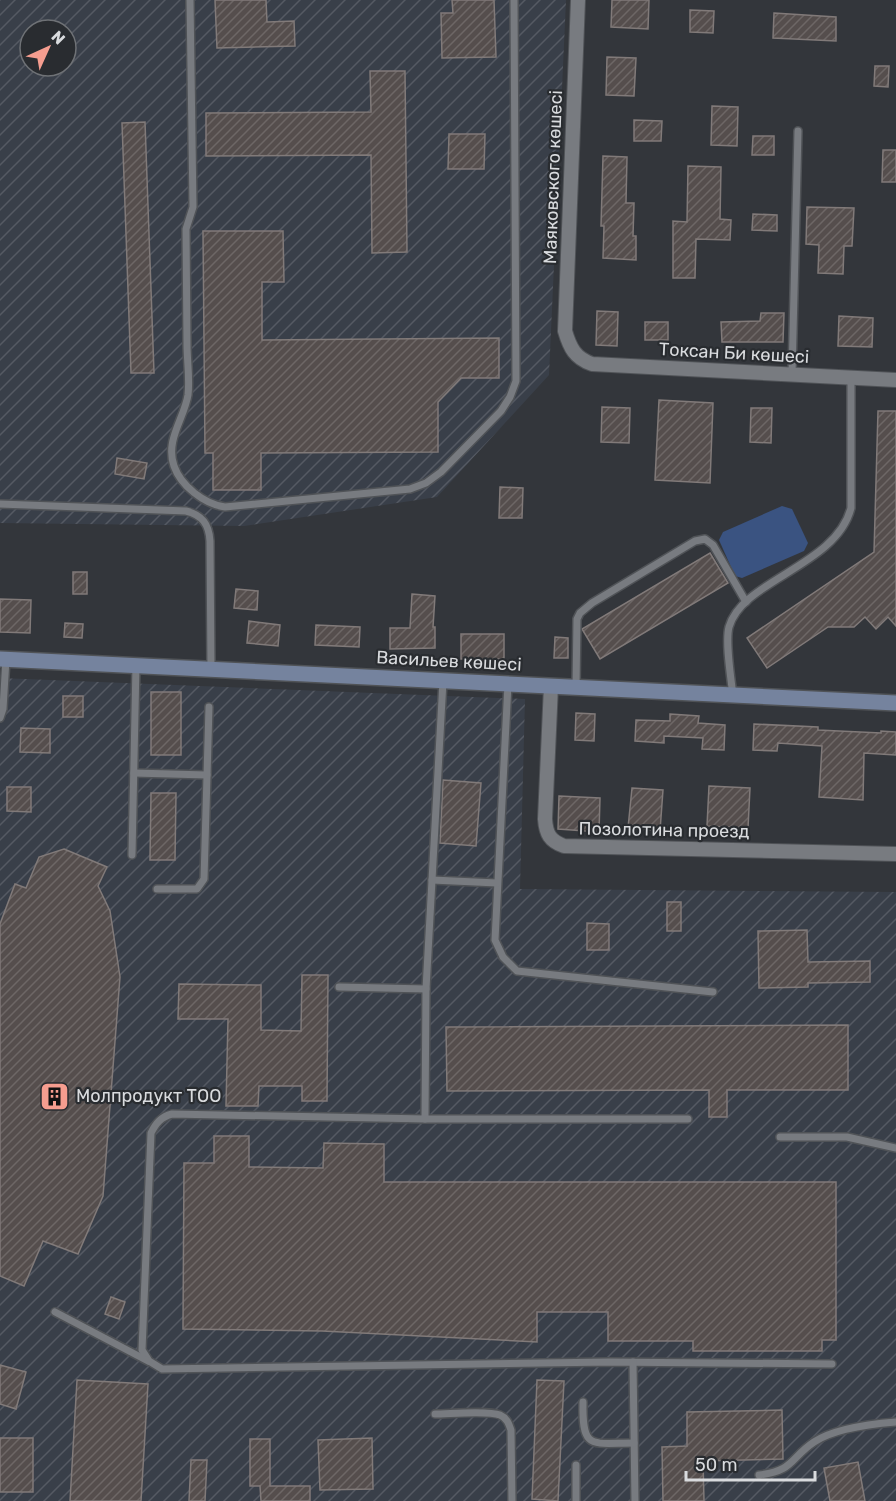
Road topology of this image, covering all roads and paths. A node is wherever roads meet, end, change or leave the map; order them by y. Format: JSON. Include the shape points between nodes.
{"nodes":[{"id":1,"x":190,"y":0,"type":"edge"},
{"id":2,"x":514,"y":0,"type":"edge"},
{"id":3,"x":578,"y":0,"type":"edge"},
{"id":4,"x":798,"y":130,"type":"dead end"},
{"id":5,"x":574,"y":353,"type":"joint"},
{"id":6,"x":792,"y":374,"type":"junction"},
{"id":7,"x":851,"y":378,"type":"junction"},
{"id":8,"x":896,"y":380,"type":"edge"},
{"id":9,"x":0,"y":504,"type":"edge"},
{"id":10,"x":746,"y":602,"type":"junction"},
{"id":11,"x":3,"y":659,"type":"edge"},
{"id":12,"x":136,"y":665,"type":"junction"},
{"id":13,"x":212,"y":669,"type":"junction"},
{"id":14,"x":443,"y":681,"type":"junction"},
{"id":15,"x":508,"y":684,"type":"junction"},
{"id":16,"x":550,"y":686,"type":"junction"},
{"id":17,"x":576,"y":687,"type":"junction"},
{"id":18,"x":733,"y":696,"type":"junction"},
{"id":19,"x":896,"y":703,"type":"edge"},
{"id":20,"x":209,"y":707,"type":"dead end"},
{"id":21,"x":0,"y":718,"type":"edge"},
{"id":22,"x":134,"y":773,"type":"junction"},
{"id":23,"x":207,"y":774,"type":"junction"},
{"id":24,"x":896,"y":854,"type":"edge"},
{"id":25,"x":132,"y":855,"type":"dead end"},
{"id":26,"x":432,"y":880,"type":"junction"},
{"id":27,"x":497,"y":883,"type":"junction"},
{"id":28,"x":157,"y":889,"type":"dead end"},
{"id":29,"x":339,"y":987,"type":"dead end"},
{"id":30,"x":426,"y":989,"type":"junction"},
{"id":31,"x":713,"y":992,"type":"dead end"},
{"id":32,"x":425,"y":1119,"type":"junction"},
{"id":33,"x":688,"y":1119,"type":"dead end"},
{"id":34,"x":780,"y":1137,"type":"dead end"},
{"id":35,"x":896,"y":1148,"type":"edge"},
{"id":36,"x":55,"y":1312,"type":"dead end"},
{"id":37,"x":148,"y":1361,"type":"junction"},
{"id":38,"x":633,"y":1362,"type":"junction"},
{"id":39,"x":832,"y":1364,"type":"dead end"},
{"id":40,"x":583,"y":1402,"type":"dead end"},
{"id":41,"x":435,"y":1414,"type":"dead end"},
{"id":42,"x":896,"y":1422,"type":"edge"},
{"id":43,"x":634,"y":1443,"type":"junction"},
{"id":44,"x":576,"y":1465,"type":"dead end"},
{"id":45,"x":759,"y":1475,"type":"dead end"},
{"id":46,"x":512,"y":1501,"type":"edge"},
{"id":47,"x":576,"y":1501,"type":"edge"},
{"id":48,"x":635,"y":1501,"type":"edge"}],
"edges":[{"from":1,"to":2,"type":"lane","via":[[193,207],[186,229],[188,395],[174,432],[171,453],[179,477],[189,487],[213,505],[225,507],[410,489],[426,483],[501,411],[510,397],[516,381]]},
{"from":3,"to":5,"type":"street","name":"Маяковского көшесі","via":[[565,331]]},
{"from":4,"to":6,"type":"lane"},
{"from":5,"to":6,"type":"street","name":"Токсан Би көшесі","via":[[592,364]]},
{"from":6,"to":7,"type":"street","name":"Токсан Би көшесі"},
{"from":7,"to":8,"type":"street","name":"Токсан Би көшесі"},
{"from":7,"to":10,"type":"lane","via":[[849,518],[821,551]]},
{"from":9,"to":13,"type":"lane","via":[[186,511],[204,520],[210,530]]},
{"from":10,"to":17,"type":"lane","via":[[713,545],[705,539],[695,541],[580,613],[576,627]]},
{"from":10,"to":18,"type":"lane","via":[[734,616],[728,633]]},
{"from":11,"to":12,"type":"street","name":"Васильев көшесі"},
{"from":11,"to":21,"type":"lane"},
{"from":12,"to":13,"type":"street","name":"Васильев көшесі"},
{"from":12,"to":22,"type":"lane"},
{"from":13,"to":14,"type":"street","name":"Васильев көшесі"},
{"from":14,"to":15,"type":"street","name":"Васильев көшесі"},
{"from":14,"to":26,"type":"lane"},
{"from":15,"to":16,"type":"street","name":"Васильев көшесі"},
{"from":15,"to":27,"type":"lane"},
{"from":16,"to":17,"type":"street","name":"Васильев көшесі"},
{"from":16,"to":24,"type":"street","name":"Позолотина проезд","via":[[545,819],[549,837],[556,843]]},
{"from":17,"to":18,"type":"street","name":"Васильев көшесі"},
{"from":18,"to":19,"type":"street","name":"Васильев көшесі"},
{"from":20,"to":23,"type":"lane"},
{"from":22,"to":23,"type":"lane"},
{"from":22,"to":25,"type":"lane"},
{"from":23,"to":28,"type":"lane","via":[[202,884],[190,890]]},
{"from":26,"to":27,"type":"lane"},
{"from":26,"to":30,"type":"lane"},
{"from":27,"to":31,"type":"lane","via":[[495,940],[503,957],[517,971]]},
{"from":29,"to":30,"type":"lane"},
{"from":30,"to":32,"type":"lane"},
{"from":32,"to":33,"type":"lane"},
{"from":32,"to":37,"type":"lane","via":[[172,1114],[159,1120],[152,1133],[142,1350]]},
{"from":34,"to":35,"type":"lane","via":[[847,1137]]},
{"from":36,"to":37,"type":"lane"},
{"from":37,"to":38,"type":"lane","via":[[162,1369]]},
{"from":38,"to":39,"type":"lane"},
{"from":38,"to":43,"type":"lane"},
{"from":40,"to":43,"type":"lane","via":[[583,1429],[590,1440]]},
{"from":41,"to":46,"type":"lane","via":[[493,1413],[509,1423]]},
{"from":42,"to":45,"type":"lane","via":[[869,1424],[824,1437],[786,1468]]},
{"from":43,"to":48,"type":"lane"},
{"from":44,"to":47,"type":"lane"}]}
